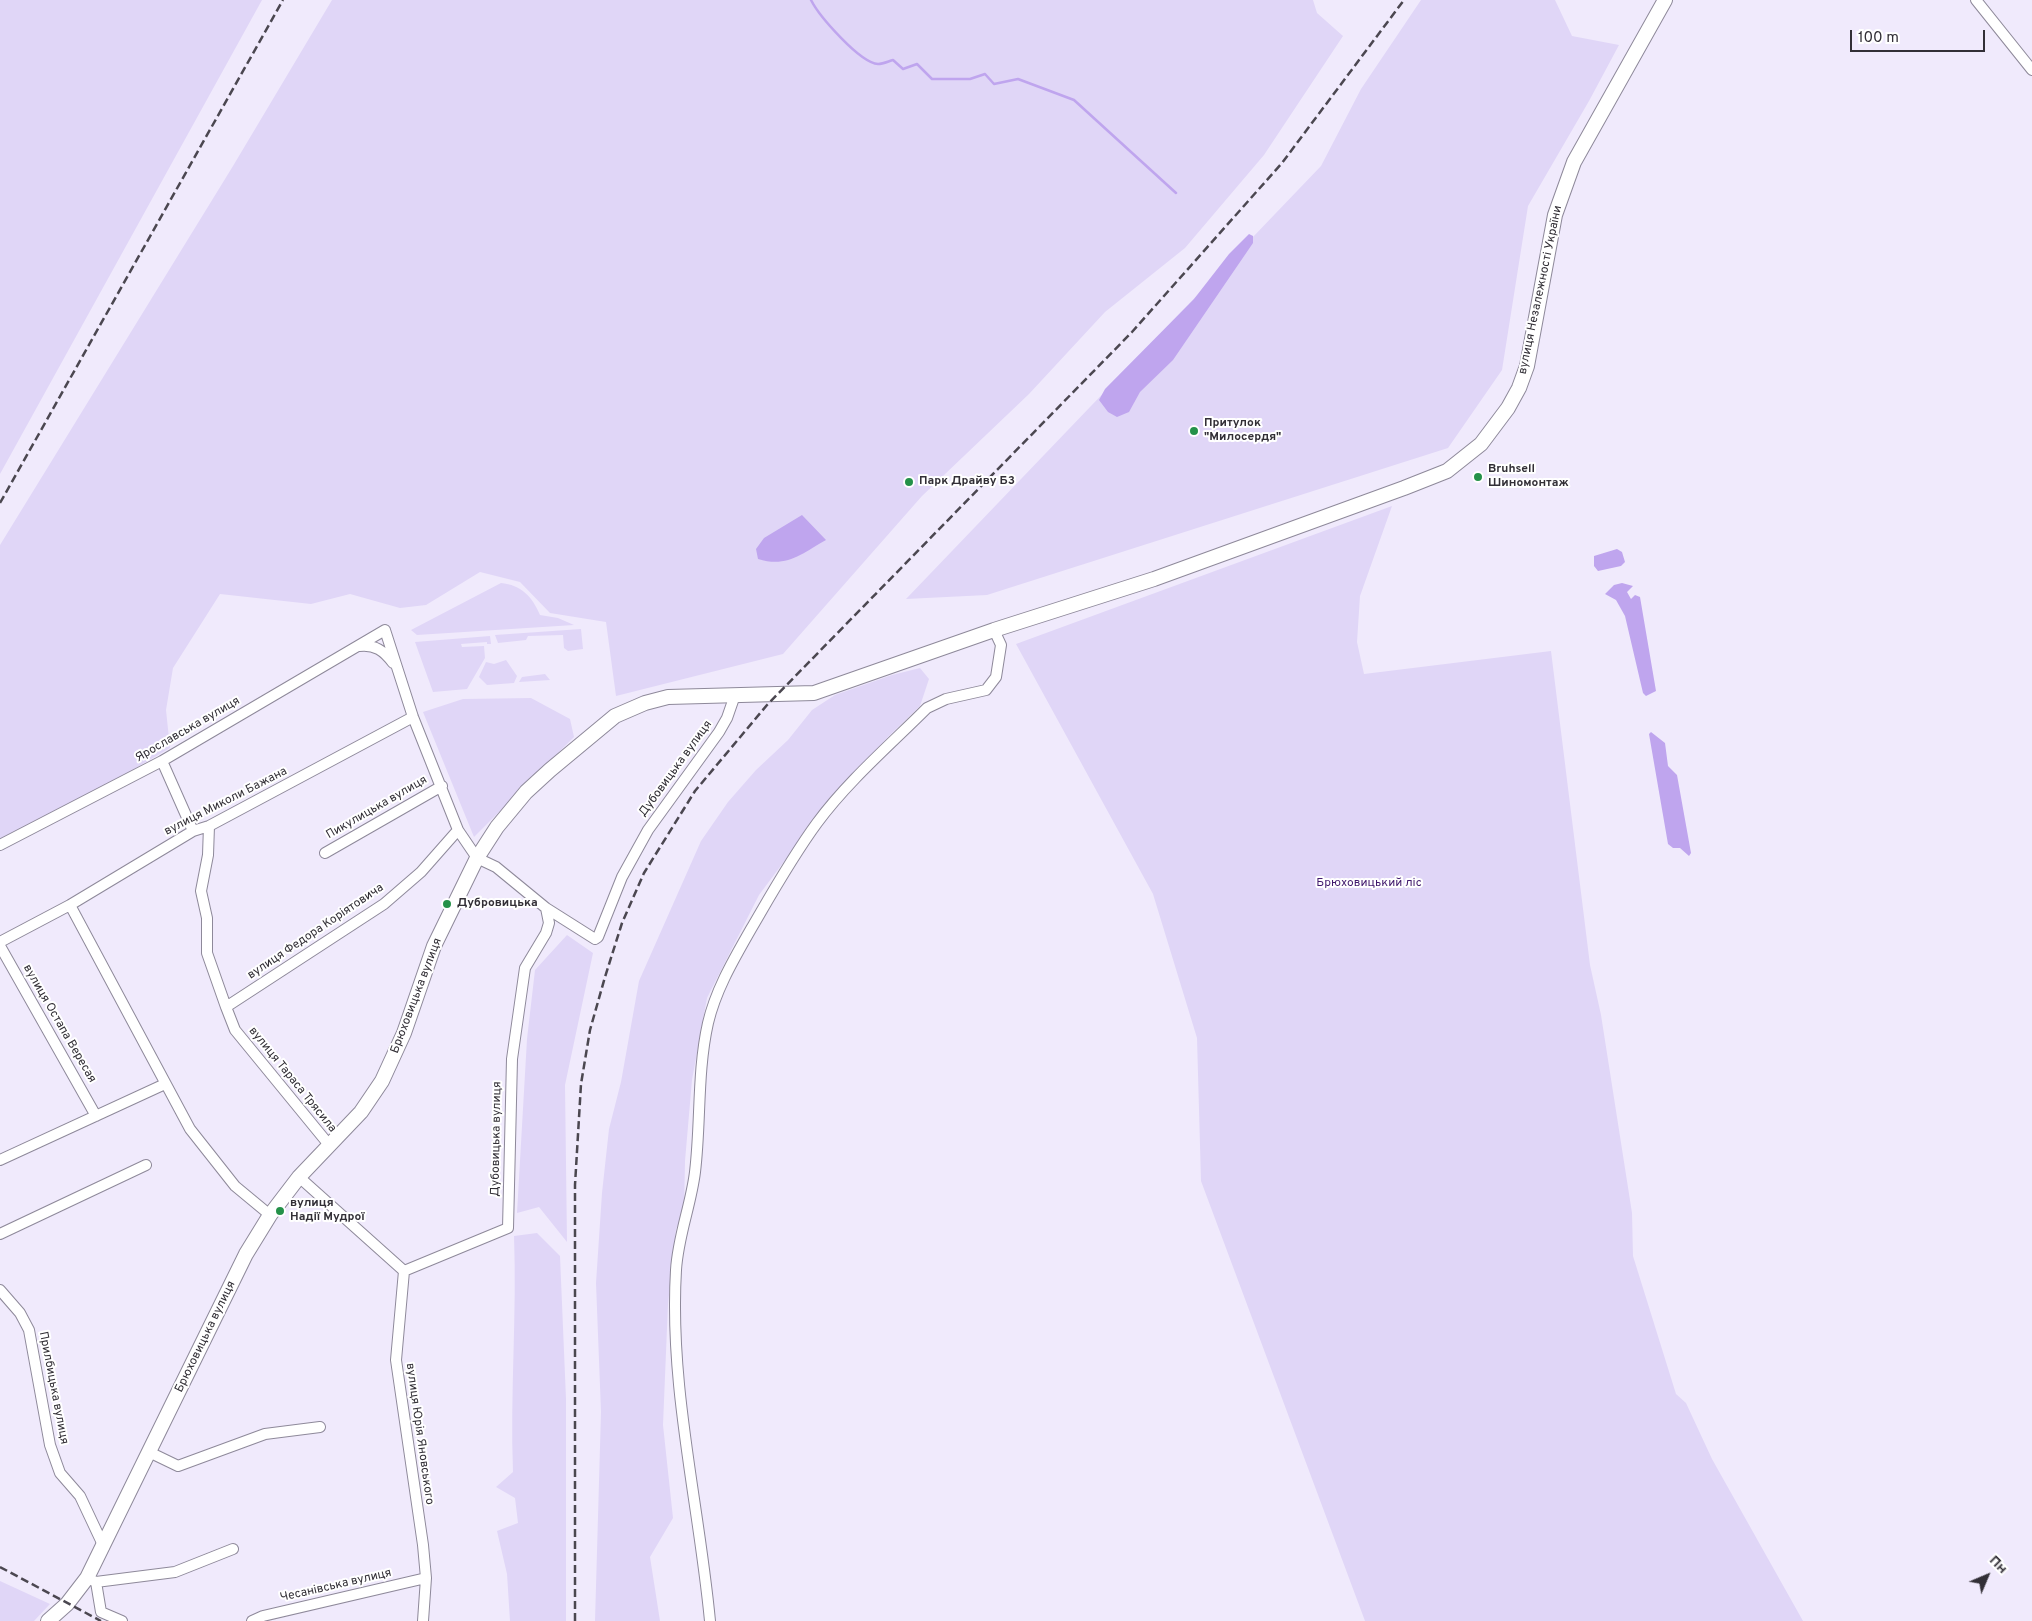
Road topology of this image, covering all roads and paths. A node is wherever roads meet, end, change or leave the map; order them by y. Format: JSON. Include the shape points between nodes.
{"nodes":[{"id":1,"x":1665,"y":0,"type":"edge"},
{"id":2,"x":1976,"y":0,"type":"edge"},
{"id":3,"x":2032,"y":70,"type":"edge"},
{"id":4,"x":994,"y":630,"type":"junction"},
{"id":5,"x":356,"y":647,"type":"junction"},
{"id":6,"x":396,"y":667,"type":"junction"},
{"id":7,"x":735,"y":695,"type":"junction"},
{"id":8,"x":413,"y":717,"type":"junction"},
{"id":9,"x":162,"y":761,"type":"junction"},
{"id":10,"x":442,"y":786,"type":"junction"},
{"id":11,"x":209,"y":826,"type":"junction"},
{"id":12,"x":458,"y":830,"type":"junction"},
{"id":13,"x":193,"y":831,"type":"junction"},
{"id":14,"x":0,"y":846,"type":"edge"},
{"id":15,"x":325,"y":853,"type":"dead end"},
{"id":16,"x":476,"y":858,"type":"junction"},
{"id":17,"x":70,"y":905,"type":"junction"},
{"id":18,"x":546,"y":908,"type":"junction"},
{"id":19,"x":0,"y":942,"type":"edge"},
{"id":20,"x":0,"y":946,"type":"edge"},
{"id":21,"x":226,"y":1007,"type":"junction"},
{"id":22,"x":165,"y":1084,"type":"junction"},
{"id":23,"x":96,"y":1116,"type":"junction"},
{"id":24,"x":330,"y":1146,"type":"junction"},
{"id":25,"x":0,"y":1160,"type":"edge"},
{"id":26,"x":146,"y":1165,"type":"dead end"},
{"id":27,"x":299,"y":1177,"type":"junction"},
{"id":28,"x":270,"y":1215,"type":"junction"},
{"id":29,"x":0,"y":1234,"type":"edge"},
{"id":30,"x":404,"y":1271,"type":"junction"},
{"id":31,"x":0,"y":1290,"type":"edge"},
{"id":32,"x":320,"y":1427,"type":"dead end"},
{"id":33,"x":149,"y":1452,"type":"junction"},
{"id":34,"x":104,"y":1546,"type":"junction"},
{"id":35,"x":233,"y":1549,"type":"dead end"},
{"id":36,"x":426,"y":1578,"type":"junction"},
{"id":37,"x":91,"y":1580,"type":"junction"},
{"id":38,"x":48,"y":1621,"type":"edge"},
{"id":39,"x":122,"y":1621,"type":"edge"},
{"id":40,"x":252,"y":1621,"type":"edge"},
{"id":41,"x":423,"y":1621,"type":"edge"},
{"id":42,"x":710,"y":1621,"type":"edge"}],
"edges":[{"from":1,"to":4,"type":"main road","name":"вулиця Незалежності України","via":[[1574,162],[1555,215],[1519,388],[1496,427],[1469,455],[1447,471],[1404,488],[1154,579]]},
{"from":2,"to":3,"type":"street"},
{"from":4,"to":7,"type":"main road","name":"Брюховицька вулиця","via":[[814,694]]},
{"from":4,"to":42,"type":"street","via":[[1001,645],[996,677],[986,690],[946,699],[927,708],[818,822],[780,878],[727,970],[708,1021],[702,1056],[695,1174],[676,1268],[676,1319],[677,1359]]},
{"from":5,"to":6,"type":"street","via":[[367,645],[379,649]]},
{"from":5,"to":6,"type":"street","name":"Ярославська вулиця","via":[[385,630]]},
{"from":5,"to":9,"type":"street","name":"Ярославська вулиця"},
{"from":6,"to":8,"type":"street"},
{"from":7,"to":16,"type":"main road","name":"Брюховицька вулиця","via":[[668,697],[615,716],[526,792]]},
{"from":7,"to":18,"type":"street","name":"Дубовицька вулиця","via":[[719,732],[648,830],[622,877],[598,937],[595,939]]},
{"from":8,"to":10,"type":"street"},
{"from":8,"to":11,"type":"street","name":"вулиця Миколи Бажана"},
{"from":9,"to":13,"type":"street"},
{"from":9,"to":14,"type":"street","name":"Ярославська вулиця"},
{"from":10,"to":12,"type":"street"},
{"from":10,"to":15,"type":"street","name":"Пикулицька вулиця"},
{"from":11,"to":13,"type":"street","name":"вулиця Миколи Бажана"},
{"from":11,"to":21,"type":"street","name":"вулиця Тараса Трясила","via":[[201,892],[207,918],[207,952]]},
{"from":12,"to":16,"type":"street"},
{"from":12,"to":21,"type":"street","name":"вулиця Федора Коріятовича","via":[[421,872],[384,904]]},
{"from":13,"to":17,"type":"street","name":"вулиця Миколи Бажана"},
{"from":16,"to":18,"type":"street","name":"Дубовицька вулиця","via":[[496,867]]},
{"from":16,"to":24,"type":"main road","name":"Брюховицька вулиця","via":[[434,946],[404,1033],[382,1081],[361,1112]]},
{"from":17,"to":19,"type":"street","name":"вулиця Миколи Бажана"},
{"from":17,"to":22,"type":"street"},
{"from":18,"to":30,"type":"street","name":"Дубовицька вулиця","via":[[549,923],[546,933],[525,968],[512,1059],[508,1228]]},
{"from":20,"to":23,"type":"street","name":"вулиця Остапа Вересая"},
{"from":21,"to":24,"type":"street","name":"вулиця Тараса Трясила","via":[[235,1030]]},
{"from":22,"to":23,"type":"street"},
{"from":22,"to":28,"type":"street","via":[[197,1139],[235,1186]]},
{"from":23,"to":25,"type":"street"},
{"from":24,"to":27,"type":"main road","name":"Брюховицька вулиця"},
{"from":26,"to":29,"type":"street"},
{"from":27,"to":28,"type":"main road","name":"Брюховицька вулиця"},
{"from":27,"to":30,"type":"street"},
{"from":28,"to":33,"type":"main road","name":"Брюховицька вулиця","via":[[242,1263]]},
{"from":30,"to":36,"type":"street","name":"вулиця Юрія Яновського","via":[[396,1360]]},
{"from":31,"to":34,"type":"street","name":"Прилбицька вулиця","via":[[20,1313],[29,1330],[50,1445],[60,1473],[80,1496]]},
{"from":32,"to":33,"type":"street","via":[[265,1434],[178,1466]]},
{"from":33,"to":34,"type":"main road","name":"Брюховицька вулиця"},
{"from":34,"to":37,"type":"main road","name":"Брюховицька вулиця"},
{"from":35,"to":37,"type":"street","via":[[175,1572]]},
{"from":36,"to":40,"type":"street","name":"Чесанівська вулиця"},
{"from":36,"to":41,"type":"street","name":"вулиця Юрія Яновського"},
{"from":37,"to":38,"type":"main road","name":"Брюховицька вулиця"},
{"from":37,"to":39,"type":"street","via":[[101,1612]]}]}
